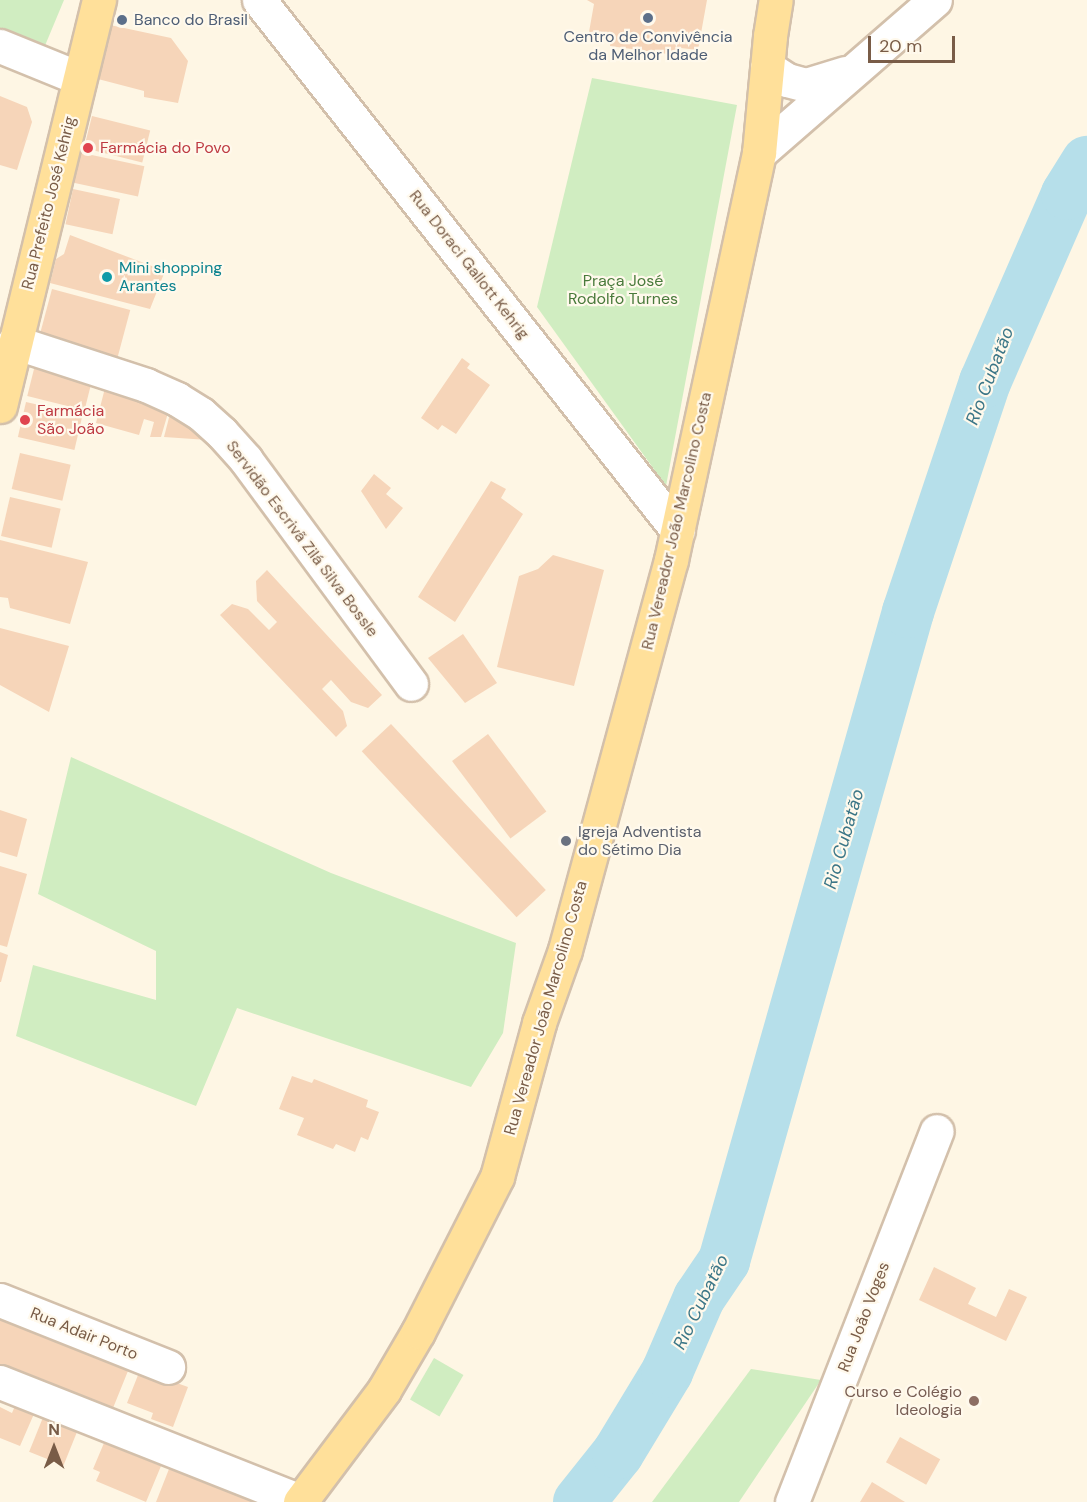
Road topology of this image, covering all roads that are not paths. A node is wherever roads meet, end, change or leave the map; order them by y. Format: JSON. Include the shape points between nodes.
{"nodes":[{"id":1,"x":99,"y":0,"type":"edge"},
{"id":2,"x":260,"y":0,"type":"edge"},
{"id":3,"x":776,"y":0,"type":"edge"},
{"id":4,"x":935,"y":0,"type":"edge"},
{"id":5,"x":0,"y":46,"type":"edge"},
{"id":6,"x":767,"y":67,"type":"junction"},
{"id":7,"x":852,"y":70,"type":"junction"},
{"id":8,"x":80,"y":78,"type":"junction"},
{"id":9,"x":759,"y":153,"type":"junction"},
{"id":10,"x":14,"y":342,"type":"junction"},
{"id":11,"x":0,"y":406,"type":"edge"},
{"id":12,"x":678,"y":531,"type":"junction"},
{"id":13,"x":411,"y":684,"type":"dead end"},
{"id":14,"x":937,"y":1131,"type":"dead end"},
{"id":15,"x":0,"y":1300,"type":"edge"},
{"id":16,"x":168,"y":1367,"type":"dead end"},
{"id":17,"x":0,"y":1382,"type":"edge"},
{"id":18,"x":300,"y":1502,"type":"edge"},
{"id":19,"x":792,"y":1502,"type":"edge"}],
"edges":[{"from":1,"to":8,"type":"main road","name":"Rua Prefeito José Kehrig"},
{"from":2,"to":12,"type":"street","name":"Rua Doraci Gallott Kehrig"},
{"from":3,"to":6,"type":"main road","name":"Rua Vereador João Marcolino Costa"},
{"from":4,"to":7,"type":"street"},
{"from":5,"to":8,"type":"street"},
{"from":6,"to":7,"type":"street","via":[[806,86]]},
{"from":6,"to":9,"type":"main road","name":"Rua Vereador João Marcolino Costa"},
{"from":7,"to":9,"type":"street"},
{"from":8,"to":10,"type":"main road","name":"Rua Prefeito José Kehrig"},
{"from":9,"to":12,"type":"main road","name":"Rua Vereador João Marcolino Costa"},
{"from":10,"to":11,"type":"main road","name":"Rua Prefeito José Kehrig"},
{"from":10,"to":13,"type":"street","name":"Servidão Escrivã Zilá Silva Bossle","via":[[146,385],[201,414],[246,460]]},
{"from":12,"to":18,"type":"main road","name":"Rua Vereador João Marcolino Costa","via":[[565,950],[539,1023],[497,1177],[384,1390]]},
{"from":14,"to":19,"type":"street","name":"Rua João Voges"},
{"from":15,"to":16,"type":"street","name":"Rua Adair Porto"},
{"from":17,"to":18,"type":"street"}]}
